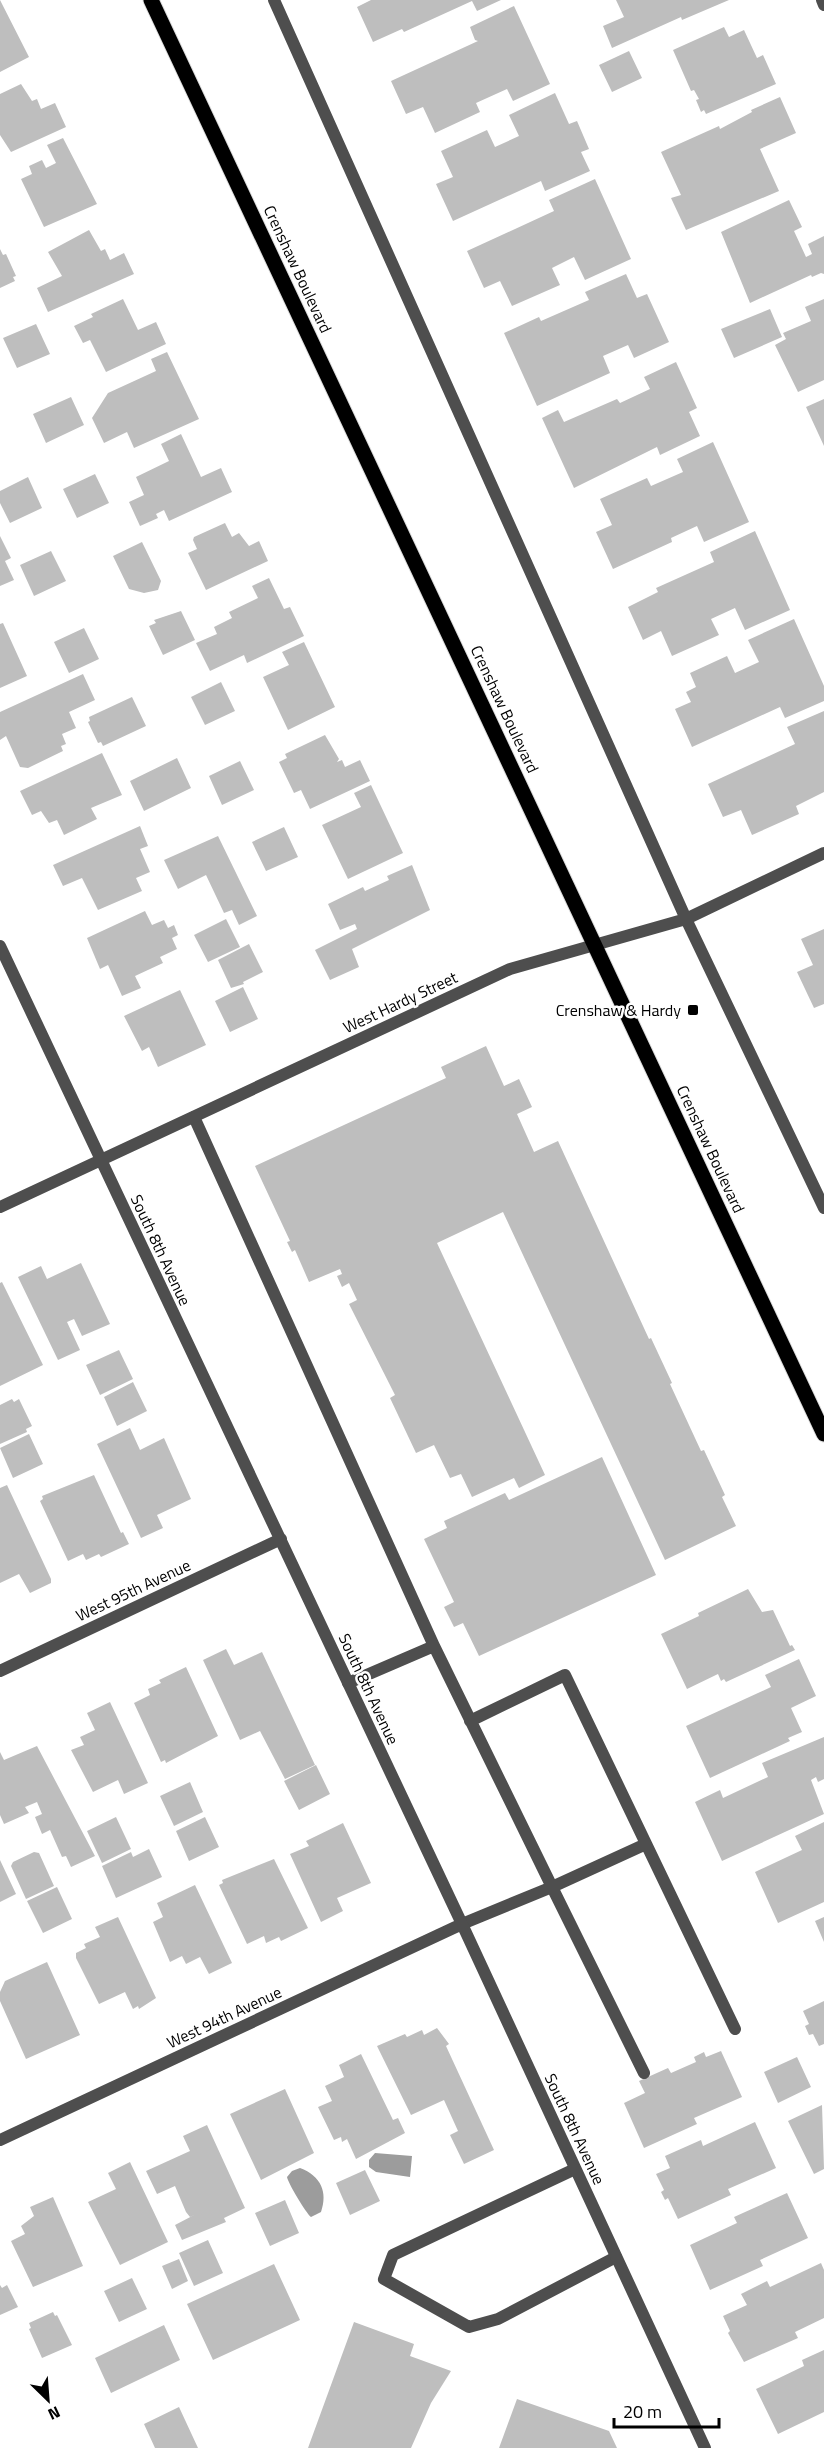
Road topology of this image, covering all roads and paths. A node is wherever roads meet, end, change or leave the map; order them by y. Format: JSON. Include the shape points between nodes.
{"nodes":[{"id":1,"x":151,"y":0,"type":"edge"},
{"id":2,"x":274,"y":0,"type":"edge"},
{"id":3,"x":822,"y":0,"type":"edge"},
{"id":4,"x":824,"y":5,"type":"edge"},
{"id":5,"x":824,"y":854,"type":"edge"},
{"id":6,"x":686,"y":919,"type":"junction"},
{"id":7,"x":595,"y":944,"type":"junction"},
{"id":8,"x":0,"y":946,"type":"edge"},
{"id":9,"x":194,"y":1117,"type":"junction"},
{"id":10,"x":100,"y":1160,"type":"junction"},
{"id":11,"x":0,"y":1207,"type":"edge"},
{"id":12,"x":824,"y":1208,"type":"edge"},
{"id":13,"x":824,"y":1434,"type":"edge"},
{"id":14,"x":280,"y":1539,"type":"junction"},
{"id":15,"x":434,"y":1646,"type":"junction"},
{"id":16,"x":0,"y":1671,"type":"edge"},
{"id":17,"x":348,"y":1683,"type":"junction"},
{"id":18,"x":470,"y":1721,"type":"junction"},
{"id":19,"x":646,"y":1844,"type":"junction"},
{"id":20,"x":552,"y":1887,"type":"junction"},
{"id":21,"x":462,"y":1924,"type":"junction"},
{"id":22,"x":735,"y":2029,"type":"dead end"},
{"id":23,"x":644,"y":2073,"type":"dead end"},
{"id":24,"x":0,"y":2140,"type":"edge"},
{"id":25,"x":575,"y":2169,"type":"junction"},
{"id":26,"x":616,"y":2257,"type":"junction"},
{"id":27,"x":705,"y":2448,"type":"edge"}],
"edges":[{"from":1,"to":7,"type":"main road","name":"Crenshaw Boulevard"},
{"from":2,"to":6,"type":"street"},
{"from":3,"to":4,"type":"street"},
{"from":5,"to":6,"type":"street","name":"West Hardy Street"},
{"from":6,"to":7,"type":"street","name":"West Hardy Street"},
{"from":6,"to":12,"type":"street"},
{"from":7,"to":9,"type":"street","name":"West Hardy Street","via":[[510,969]]},
{"from":7,"to":13,"type":"main road","name":"Crenshaw Boulevard"},
{"from":8,"to":10,"type":"street","name":"South 8th Avenue"},
{"from":9,"to":10,"type":"street","name":"West Hardy Street"},
{"from":9,"to":15,"type":"street"},
{"from":10,"to":11,"type":"street","name":"West Hardy Street"},
{"from":10,"to":14,"type":"street","name":"South 8th Avenue"},
{"from":14,"to":16,"type":"street","name":"West 95th Avenue"},
{"from":14,"to":17,"type":"street","name":"South 8th Avenue"},
{"from":15,"to":17,"type":"street"},
{"from":15,"to":18,"type":"street"},
{"from":17,"to":21,"type":"street","name":"South 8th Avenue"},
{"from":18,"to":19,"type":"street","via":[[565,1675]]},
{"from":18,"to":20,"type":"street"},
{"from":19,"to":20,"type":"street","name":"West 94th Avenue"},
{"from":19,"to":22,"type":"street"},
{"from":20,"to":21,"type":"street","name":"West 94th Avenue"},
{"from":20,"to":23,"type":"street"},
{"from":21,"to":24,"type":"street","name":"West 94th Avenue"},
{"from":21,"to":25,"type":"street","name":"South 8th Avenue"},
{"from":25,"to":26,"type":"street","name":"South 8th Avenue"},
{"from":25,"to":26,"type":"street","via":[[393,2255],[384,2279],[469,2327],[498,2319]]},
{"from":26,"to":27,"type":"street","name":"South 8th Avenue"}]}
